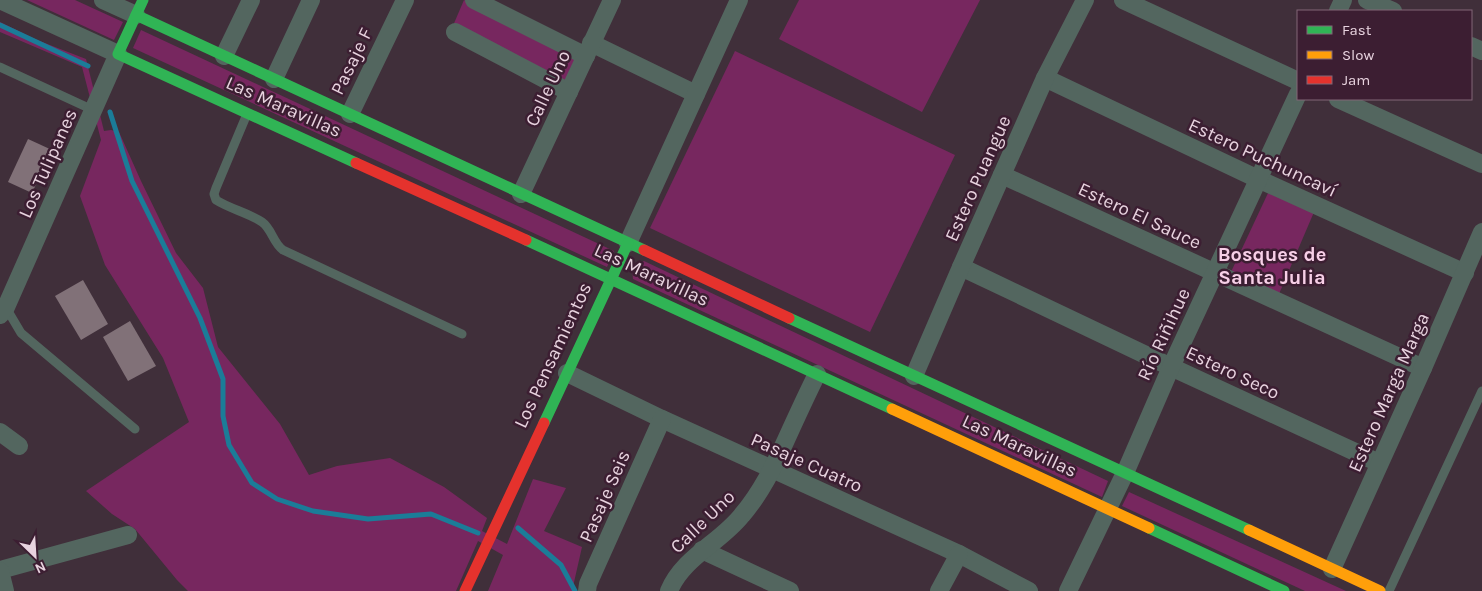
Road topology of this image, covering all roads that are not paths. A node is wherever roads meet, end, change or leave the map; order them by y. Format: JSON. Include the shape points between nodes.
{"nodes":[{"id":1,"x":0,"y":0,"type":"edge"},
{"id":2,"x":103,"y":0,"type":"edge"},
{"id":3,"x":251,"y":0,"type":"edge"},
{"id":4,"x":311,"y":0,"type":"edge"},
{"id":5,"x":404,"y":0,"type":"edge"},
{"id":6,"x":474,"y":0,"type":"edge"},
{"id":7,"x":612,"y":0,"type":"edge"},
{"id":8,"x":1085,"y":0,"type":"edge"},
{"id":9,"x":1123,"y":0,"type":"edge"},
{"id":10,"x":1368,"y":0,"type":"edge"},
{"id":11,"x":735,"y":2,"type":"edge"},
{"id":12,"x":140,"y":8,"type":"edge"},
{"id":13,"x":1391,"y":10,"type":"edge"},
{"id":14,"x":454,"y":32,"type":"dead end"},
{"id":15,"x":588,"y":50,"type":"junction"},
{"id":16,"x":118,"y":54,"type":"junction"},
{"id":17,"x":224,"y":56,"type":"junction"},
{"id":18,"x":0,"y":67,"type":"edge"},
{"id":19,"x":1045,"y":78,"type":"junction"},
{"id":20,"x":274,"y":79,"type":"junction"},
{"id":21,"x":1297,"y":81,"type":"edge"},
{"id":22,"x":570,"y":92,"type":"junction"},
{"id":23,"x":696,"y":94,"type":"junction"},
{"id":24,"x":1297,"y":96,"type":"edge"},
{"id":25,"x":1340,"y":100,"type":"edge"},
{"id":26,"x":93,"y":110,"type":"junction"},
{"id":27,"x":248,"y":113,"type":"junction"},
{"id":28,"x":350,"y":114,"type":"junction"},
{"id":29,"x":1482,"y":164,"type":"edge"},
{"id":30,"x":1002,"y":175,"type":"junction"},
{"id":31,"x":1258,"y":179,"type":"junction"},
{"id":32,"x":521,"y":194,"type":"junction"},
{"id":33,"x":1482,"y":232,"type":"edge"},
{"id":34,"x":628,"y":243,"type":"junction"},
{"id":35,"x":961,"y":267,"type":"junction"},
{"id":36,"x":1215,"y":273,"type":"junction"},
{"id":37,"x":1464,"y":273,"type":"junction"},
{"id":38,"x":611,"y":279,"type":"junction"},
{"id":39,"x":2,"y":308,"type":"edge"},
{"id":40,"x":462,"y":334,"type":"dead end"},
{"id":41,"x":1171,"y":367,"type":"junction"},
{"id":42,"x":1423,"y":368,"type":"junction"},
{"id":43,"x":568,"y":373,"type":"junction"},
{"id":44,"x":817,"y":374,"type":"junction"},
{"id":45,"x":914,"y":376,"type":"junction"},
{"id":46,"x":1482,"y":391,"type":"edge"},
{"id":47,"x":662,"y":419,"type":"junction"},
{"id":48,"x":135,"y":429,"type":"dead end"},
{"id":49,"x":0,"y":432,"type":"edge"},
{"id":50,"x":19,"y":446,"type":"dead end"},
{"id":51,"x":1379,"y":463,"type":"junction"},
{"id":52,"x":772,"y":469,"type":"junction"},
{"id":53,"x":1125,"y":473,"type":"junction"},
{"id":54,"x":1108,"y":509,"type":"junction"},
{"id":55,"x":128,"y":535,"type":"dead end"},
{"id":56,"x":702,"y":550,"type":"junction"},
{"id":57,"x":959,"y":554,"type":"junction"},
{"id":58,"x":1332,"y":569,"type":"junction"},
{"id":59,"x":0,"y":570,"type":"edge"},
{"id":60,"x":5,"y":591,"type":"edge"},
{"id":61,"x":465,"y":591,"type":"edge"},
{"id":62,"x":587,"y":591,"type":"edge"},
{"id":63,"x":669,"y":591,"type":"edge"},
{"id":64,"x":790,"y":591,"type":"edge"},
{"id":65,"x":939,"y":591,"type":"edge"},
{"id":66,"x":1029,"y":591,"type":"edge"},
{"id":67,"x":1068,"y":591,"type":"edge"},
{"id":68,"x":1284,"y":591,"type":"edge"},
{"id":69,"x":1381,"y":591,"type":"edge"}],
"edges":[{"from":1,"to":16,"type":"street","name":"Las Maravillas"},
{"from":2,"to":12,"type":"street","name":"Las Maravillas"},
{"from":3,"to":17,"type":"street"},
{"from":4,"to":20,"type":"street"},
{"from":5,"to":28,"type":"street","name":"Pasaje F"},
{"from":6,"to":15,"type":"street"},
{"from":7,"to":15,"type":"street","name":"Calle Uno"},
{"from":8,"to":19,"type":"street","name":"Estero Puangue"},
{"from":9,"to":21,"type":"street"},
{"from":10,"to":13,"type":"street"},
{"from":11,"to":23,"type":"street","name":"Los Pensamientos"},
{"from":12,"to":16,"type":"street"},
{"from":12,"to":17,"type":"street","name":"Las Maravillas"},
{"from":14,"to":22,"type":"street"},
{"from":15,"to":22,"type":"street","name":"Calle Uno"},
{"from":15,"to":23,"type":"street"},
{"from":16,"to":26,"type":"street","name":"Los Tulipanes"},
{"from":16,"to":27,"type":"street","name":"Las Maravillas"},
{"from":17,"to":20,"type":"street","name":"Las Maravillas"},
{"from":18,"to":26,"type":"lane"},
{"from":19,"to":30,"type":"street","name":"Estero Puangue"},
{"from":19,"to":31,"type":"street","name":"Estero Puchuncaví"},
{"from":20,"to":28,"type":"street","name":"Las Maravillas"},
{"from":22,"to":32,"type":"street","name":"Calle Uno"},
{"from":23,"to":34,"type":"street","name":"Los Pensamientos"},
{"from":24,"to":31,"type":"street","name":"Río Riñihue"},
{"from":25,"to":29,"type":"street"},
{"from":26,"to":39,"type":"street","name":"Los Tulipanes"},
{"from":27,"to":38,"type":"street","name":"Las Maravillas"},
{"from":27,"to":40,"type":"lane","via":[[216,188],[216,200],[262,222],[283,250]]},
{"from":28,"to":32,"type":"street","name":"Las Maravillas"},
{"from":30,"to":35,"type":"street","name":"Estero Puangue"},
{"from":30,"to":36,"type":"street","name":"Estero El Sauce"},
{"from":31,"to":36,"type":"street","name":"Río Riñihue"},
{"from":31,"to":37,"type":"street","name":"Estero Puchuncaví"},
{"from":32,"to":34,"type":"street","name":"Las Maravillas"},
{"from":33,"to":37,"type":"street","name":"Estero Marga Marga"},
{"from":34,"to":38,"type":"street","name":"Los Pensamientos"},
{"from":34,"to":45,"type":"street","name":"Las Maravillas"},
{"from":35,"to":41,"type":"street","name":"Estero Seco"},
{"from":35,"to":45,"type":"street","name":"Estero Puangue"},
{"from":36,"to":41,"type":"street","name":"Río Riñihue"},
{"from":36,"to":42,"type":"street","name":"Estero El Sauce"},
{"from":37,"to":42,"type":"street","name":"Estero Marga Marga"},
{"from":38,"to":43,"type":"street","name":"Los Pensamientos"},
{"from":38,"to":44,"type":"street","name":"Las Maravillas"},
{"from":39,"to":48,"type":"lane","via":[[21,333]]},
{"from":41,"to":51,"type":"street","name":"Estero Seco"},
{"from":41,"to":53,"type":"street","name":"Río Riñihue"},
{"from":42,"to":51,"type":"street","name":"Estero Marga Marga"},
{"from":43,"to":47,"type":"street","name":"Pasaje Cuatro"},
{"from":43,"to":61,"type":"street","name":"Los Pensamientos"},
{"from":44,"to":52,"type":"street","name":"Calle Uno"},
{"from":44,"to":54,"type":"street","name":"Las Maravillas"},
{"from":45,"to":53,"type":"street","name":"Las Maravillas"},
{"from":46,"to":69,"type":"lane"},
{"from":47,"to":52,"type":"street","name":"Pasaje Cuatro"},
{"from":47,"to":62,"type":"street","name":"Pasaje Seis"},
{"from":49,"to":50,"type":"street"},
{"from":51,"to":58,"type":"street","name":"Estero Marga Marga"},
{"from":52,"to":56,"type":"street","name":"Calle Uno","via":[[743,515]]},
{"from":52,"to":57,"type":"street","name":"Pasaje Cuatro"},
{"from":53,"to":54,"type":"street","name":"Río Riñihue"},
{"from":53,"to":58,"type":"street","name":"Las Maravillas"},
{"from":54,"to":67,"type":"street","name":"Río Riñihue"},
{"from":54,"to":68,"type":"street","name":"Las Maravillas"},
{"from":55,"to":59,"type":"street"},
{"from":56,"to":63,"type":"street","name":"Calle Uno","via":[[685,566]]},
{"from":56,"to":64,"type":"street"},
{"from":57,"to":65,"type":"street"},
{"from":57,"to":66,"type":"street","name":"Pasaje Cuatro"},
{"from":58,"to":69,"type":"street","name":"Las Maravillas"},
{"from":59,"to":60,"type":"street"}]}
